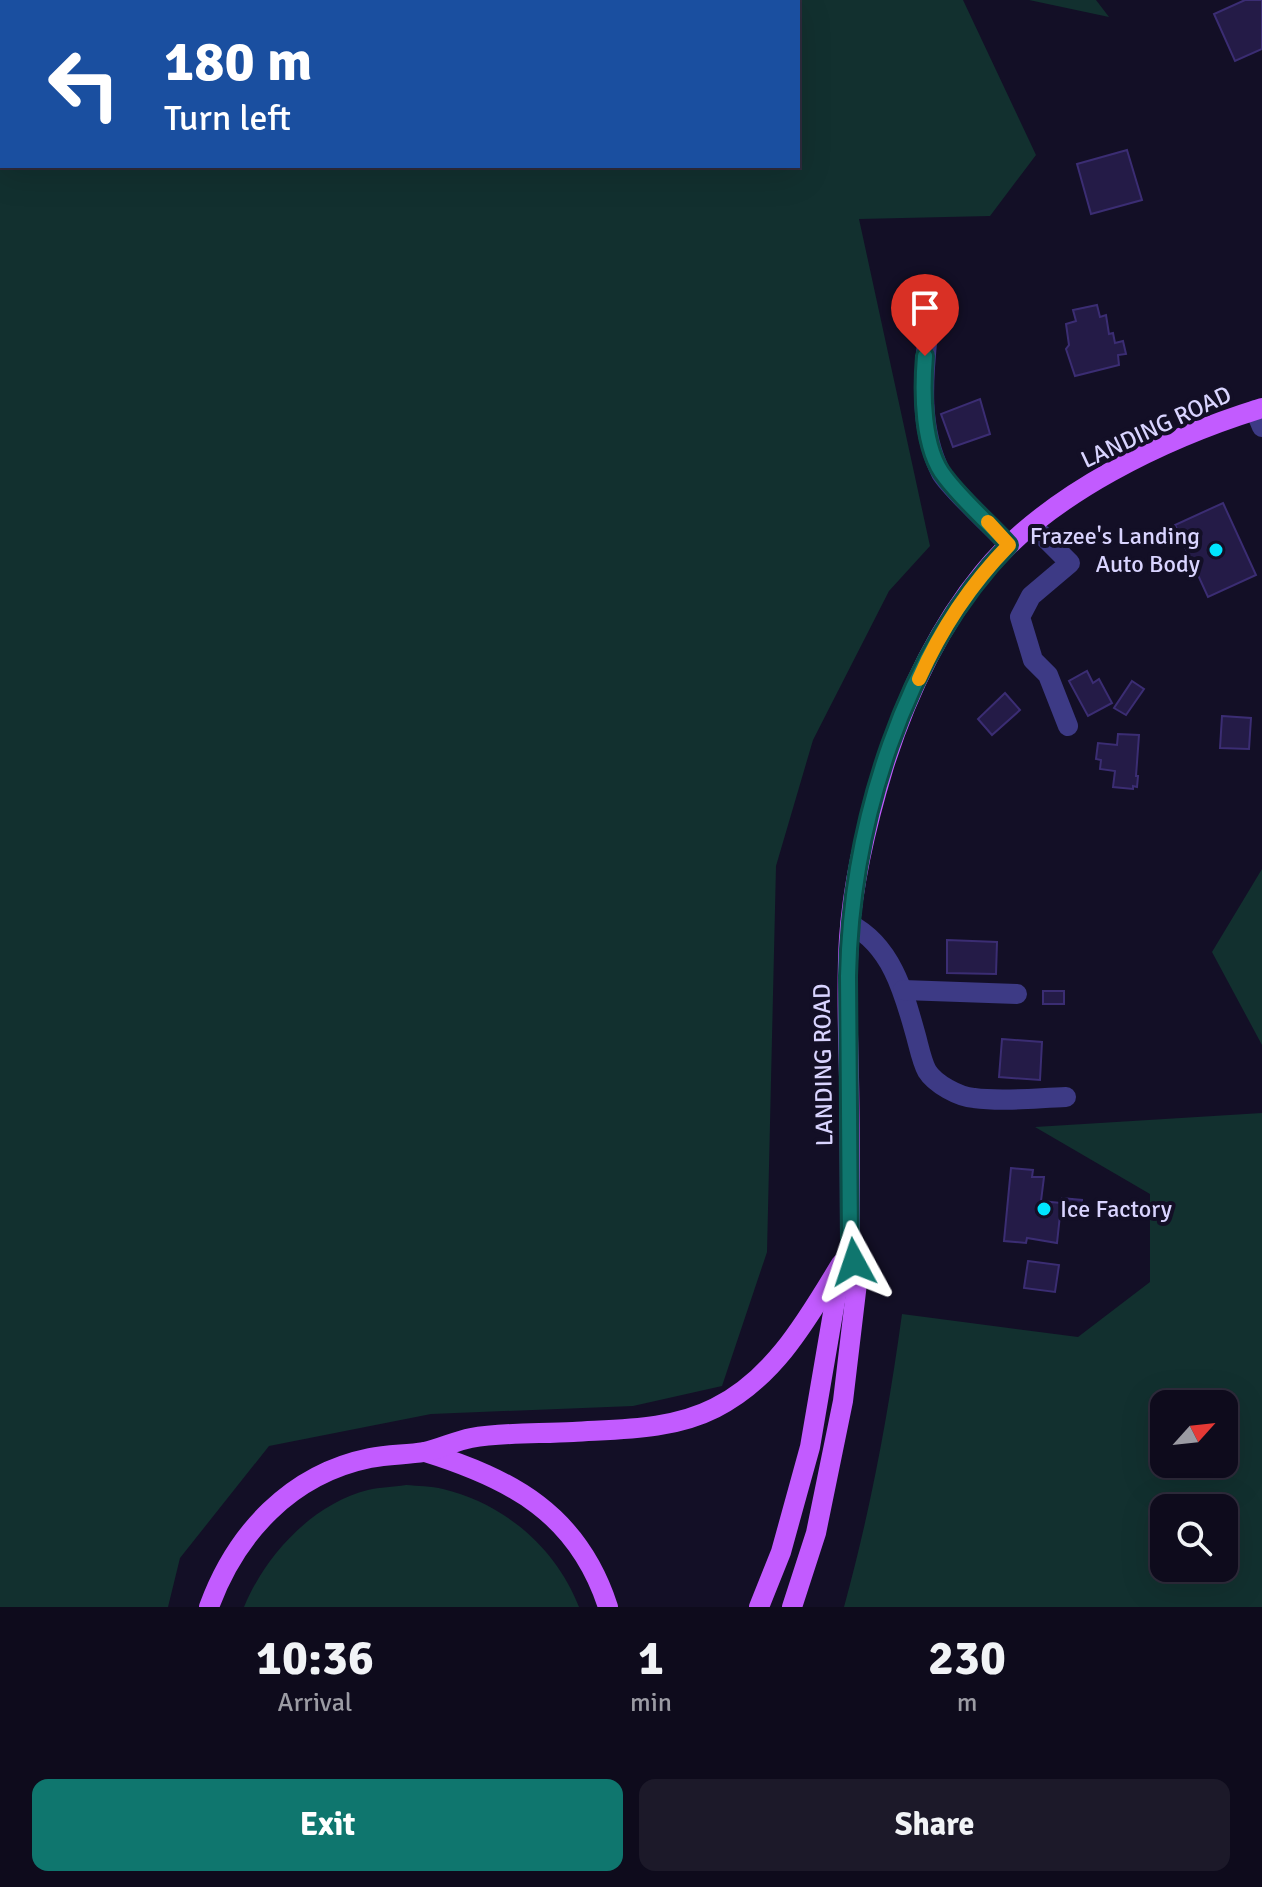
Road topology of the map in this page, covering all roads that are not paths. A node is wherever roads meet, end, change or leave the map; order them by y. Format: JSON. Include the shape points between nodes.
{"nodes":[{"id":1,"x":928,"y":333,"type":"dead end"},
{"id":2,"x":1260,"y":415,"type":"edge"},
{"id":3,"x":1032,"y":525,"type":"junction"},
{"id":4,"x":1009,"y":545,"type":"junction"},
{"id":5,"x":1068,"y":726,"type":"dead end"},
{"id":6,"x":850,"y":924,"type":"junction"},
{"id":7,"x":903,"y":990,"type":"junction"},
{"id":8,"x":1017,"y":994,"type":"dead end"},
{"id":9,"x":1066,"y":1097,"type":"dead end"},
{"id":10,"x":850,"y":1241,"type":"junction"},
{"id":11,"x":841,"y":1264,"type":"junction"},
{"id":12,"x":425,"y":1452,"type":"junction"},
{"id":13,"x":209,"y":1607,"type":"edge"},
{"id":14,"x":608,"y":1607,"type":"edge"},
{"id":15,"x":759,"y":1607,"type":"edge"},
{"id":16,"x":792,"y":1607,"type":"edge"}],
"edges":[{"from":1,"to":4,"type":"lane","via":[[923,380],[926,429],[942,475]]},
{"from":2,"to":3,"type":"main road","name":"LANDING ROAD","via":[[1209,427],[1121,468]]},
{"from":3,"to":4,"type":"main road","name":"LANDING ROAD"},
{"from":3,"to":5,"type":"lane","via":[[1070,563],[1031,596],[1020,617],[1033,660],[1048,675]]},
{"from":4,"to":6,"type":"main road","name":"LANDING ROAD","via":[[948,623],[900,720],[867,828]]},
{"from":6,"to":7,"type":"lane","via":[[878,944]]},
{"from":6,"to":10,"type":"main road","name":"LANDING ROAD"},
{"from":7,"to":8,"type":"lane"},
{"from":7,"to":9,"type":"lane","via":[[928,1073],[948,1089],[972,1098]]},
{"from":10,"to":11,"type":"main road"},
{"from":10,"to":16,"type":"main road","via":[[857,1283],[843,1401],[816,1533]]},
{"from":11,"to":12,"type":"main road","via":[[771,1366],[717,1407],[670,1423],[471,1438]]},
{"from":11,"to":15,"type":"main road","via":[[810,1447],[781,1552]]},
{"from":12,"to":13,"type":"main road","via":[[350,1464],[283,1498],[237,1549]]},
{"from":12,"to":14,"type":"main road","via":[[491,1475],[553,1516],[596,1573]]}]}
